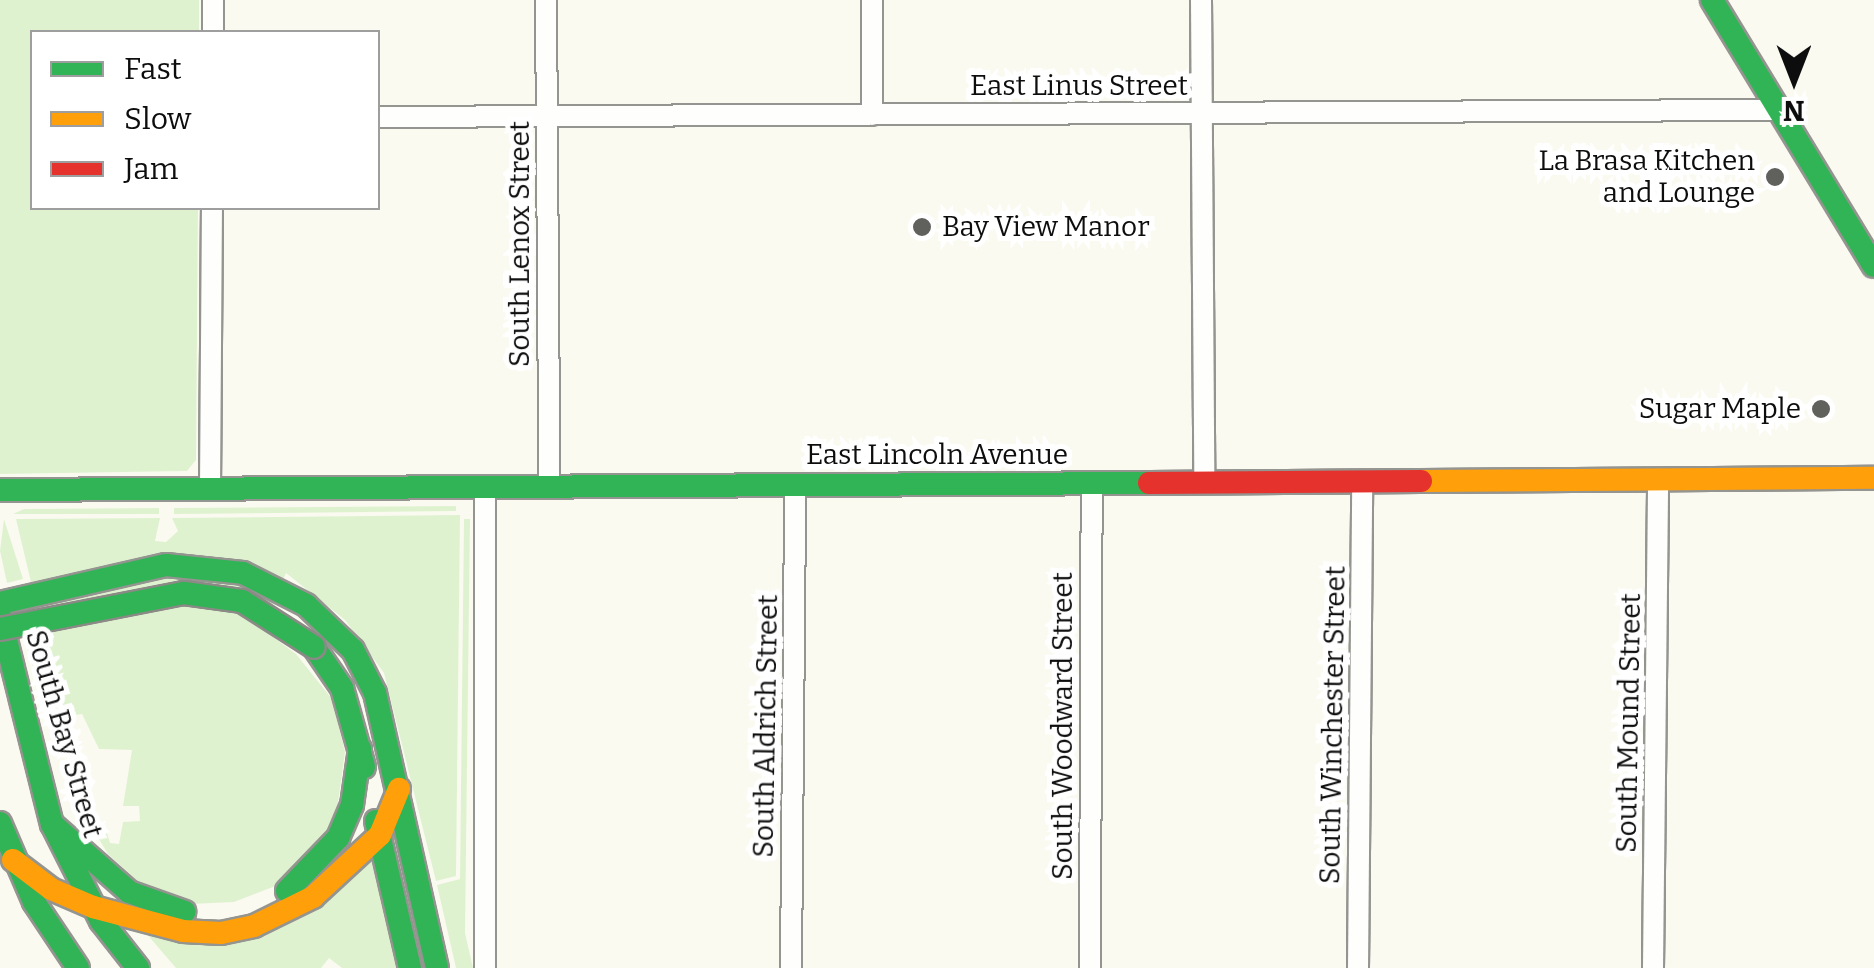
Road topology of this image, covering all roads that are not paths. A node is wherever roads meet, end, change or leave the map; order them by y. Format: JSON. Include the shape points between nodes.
{"nodes":[{"id":1,"x":213,"y":0,"type":"edge"},
{"id":2,"x":546,"y":0,"type":"edge"},
{"id":3,"x":872,"y":0,"type":"edge"},
{"id":4,"x":1201,"y":0,"type":"edge"},
{"id":5,"x":1712,"y":0,"type":"edge"},
{"id":6,"x":213,"y":30,"type":"edge"},
{"id":7,"x":1780,"y":110,"type":"junction"},
{"id":8,"x":1202,"y":113,"type":"junction"},
{"id":9,"x":872,"y":115,"type":"junction"},
{"id":10,"x":547,"y":116,"type":"junction"},
{"id":11,"x":380,"y":118,"type":"edge"},
{"id":12,"x":212,"y":210,"type":"edge"},
{"id":13,"x":1874,"y":266,"type":"edge"},
{"id":14,"x":1874,"y":478,"type":"edge"},
{"id":15,"x":1658,"y":480,"type":"junction"},
{"id":16,"x":1204,"y":482,"type":"junction"},
{"id":17,"x":1362,"y":482,"type":"junction"},
{"id":18,"x":1092,"y":484,"type":"junction"},
{"id":19,"x":795,"y":486,"type":"junction"},
{"id":20,"x":548,"y":487,"type":"junction"},
{"id":21,"x":485,"y":488,"type":"junction"},
{"id":22,"x":210,"y":489,"type":"junction"},
{"id":23,"x":0,"y":490,"type":"edge"},
{"id":24,"x":0,"y":603,"type":"edge"},
{"id":25,"x":0,"y":616,"type":"edge"},
{"id":26,"x":0,"y":629,"type":"edge"},
{"id":27,"x":360,"y":749,"type":"junction"},
{"id":28,"x":399,"y":789,"type":"junction"},
{"id":29,"x":0,"y":824,"type":"edge"},
{"id":30,"x":52,"y":824,"type":"junction"},
{"id":31,"x":380,"y":835,"type":"junction"},
{"id":32,"x":13,"y":860,"type":"junction"},
{"id":33,"x":93,"y":907,"type":"junction"},
{"id":34,"x":78,"y":968,"type":"edge"},
{"id":35,"x":138,"y":968,"type":"edge"},
{"id":36,"x":410,"y":968,"type":"edge"},
{"id":37,"x":438,"y":968,"type":"edge"},
{"id":38,"x":485,"y":968,"type":"edge"},
{"id":39,"x":791,"y":968,"type":"edge"},
{"id":40,"x":1090,"y":968,"type":"edge"},
{"id":41,"x":1358,"y":968,"type":"edge"},
{"id":42,"x":1653,"y":968,"type":"edge"}],
"edges":[{"from":1,"to":6,"type":"street"},
{"from":2,"to":10,"type":"street","name":"South Lenox Street"},
{"from":3,"to":9,"type":"street"},
{"from":4,"to":8,"type":"street"},
{"from":5,"to":7,"type":"main road"},
{"from":7,"to":8,"type":"street","name":"East Linus Street"},
{"from":7,"to":13,"type":"main road"},
{"from":8,"to":9,"type":"street","name":"East Linus Street"},
{"from":8,"to":16,"type":"street"},
{"from":9,"to":10,"type":"street","name":"East Linus Street"},
{"from":10,"to":11,"type":"street","name":"East Linus Street"},
{"from":10,"to":20,"type":"street","name":"South Lenox Street"},
{"from":12,"to":22,"type":"street"},
{"from":14,"to":15,"type":"main road","name":"East Lincoln Avenue"},
{"from":15,"to":17,"type":"main road","name":"East Lincoln Avenue"},
{"from":15,"to":42,"type":"street","name":"South Mound Street"},
{"from":16,"to":17,"type":"main road","name":"East Lincoln Avenue"},
{"from":16,"to":18,"type":"main road","name":"East Lincoln Avenue"},
{"from":17,"to":41,"type":"street","name":"South Winchester Street"},
{"from":18,"to":19,"type":"main road","name":"East Lincoln Avenue"},
{"from":18,"to":40,"type":"street","name":"South Woodward Street"},
{"from":19,"to":20,"type":"main road","name":"East Lincoln Avenue"},
{"from":19,"to":39,"type":"street","name":"South Aldrich Street"},
{"from":20,"to":21,"type":"main road","name":"East Lincoln Avenue"},
{"from":21,"to":22,"type":"main road","name":"East Lincoln Avenue"},
{"from":21,"to":38,"type":"street"},
{"from":22,"to":23,"type":"main road","name":"East Lincoln Avenue"},
{"from":24,"to":28,"type":"main road","via":[[128,571],[203,566],[284,590],[353,650],[375,693]]},
{"from":25,"to":30,"type":"main road","name":"South Bay Street"},
{"from":26,"to":27,"type":"main road","bridge":true,"via":[[184,592],[242,601],[314,646],[342,688]]},
{"from":27,"to":30,"type":"main road","via":[[352,805],[338,838],[302,882],[241,910],[184,912],[154,904],[106,876]]},
{"from":27,"to":31,"type":"main road"},
{"from":28,"to":31,"type":"main road"},
{"from":28,"to":37,"type":"main road"},
{"from":29,"to":32,"type":"main road"},
{"from":30,"to":33,"type":"main road","name":"South Bay Street"},
{"from":31,"to":33,"type":"main road","via":[[313,897],[254,926],[183,931]]},
{"from":31,"to":36,"type":"main road"},
{"from":32,"to":33,"type":"main road","via":[[51,889]]},
{"from":32,"to":34,"type":"main road"},
{"from":33,"to":35,"type":"main road","name":"South Bay Street"}]}
